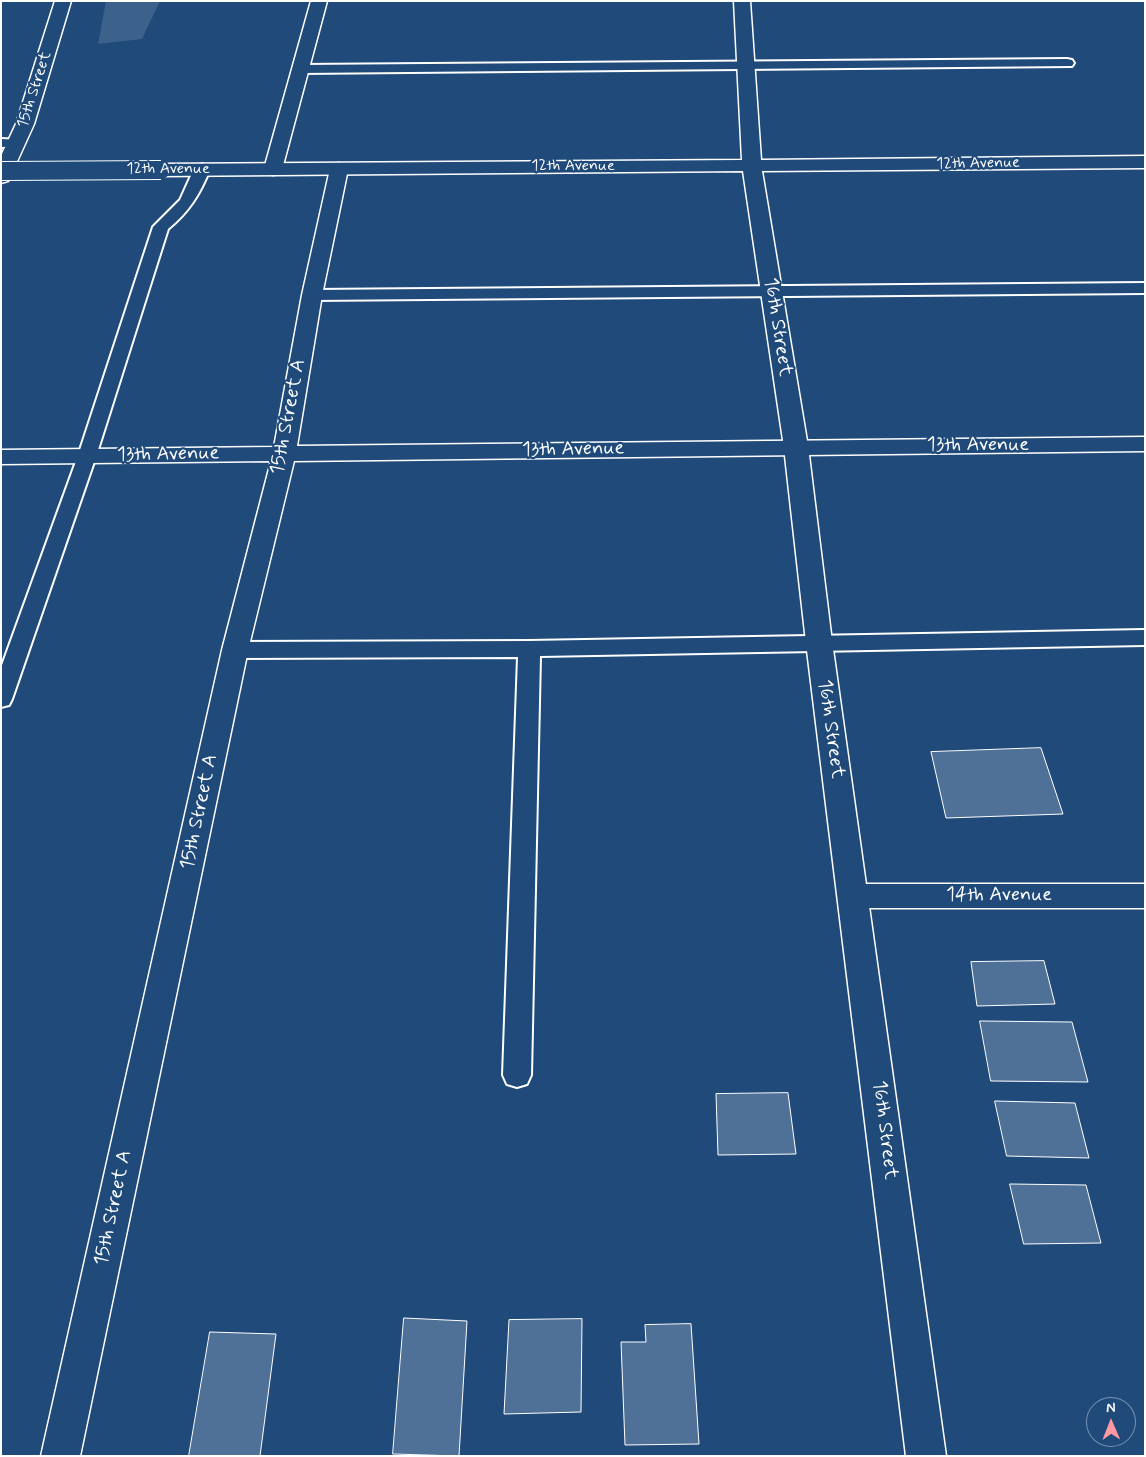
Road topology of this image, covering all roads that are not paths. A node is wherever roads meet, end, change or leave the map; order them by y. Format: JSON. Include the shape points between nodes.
{"nodes":[{"id":1,"x":63,"y":1,"type":"edge"},
{"id":2,"x":319,"y":1,"type":"edge"},
{"id":3,"x":742,"y":1,"type":"edge"},
{"id":4,"x":1066,"y":63,"type":"dead end"},
{"id":5,"x":746,"y":67,"type":"junction"},
{"id":6,"x":300,"y":69,"type":"junction"},
{"id":7,"x":9,"y":143,"type":"edge"},
{"id":8,"x":1145,"y":162,"type":"edge"},
{"id":9,"x":752,"y":166,"type":"junction"},
{"id":10,"x":202,"y":169,"type":"junction"},
{"id":11,"x":273,"y":169,"type":"junction"},
{"id":12,"x":339,"y":169,"type":"junction"},
{"id":13,"x":1,"y":171,"type":"edge"},
{"id":14,"x":1,"y":177,"type":"edge"},
{"id":15,"x":1145,"y":288,"type":"edge"},
{"id":16,"x":771,"y":291,"type":"junction"},
{"id":17,"x":312,"y":295,"type":"junction"},
{"id":18,"x":1145,"y":444,"type":"edge"},
{"id":19,"x":796,"y":447,"type":"junction"},
{"id":20,"x":284,"y":454,"type":"junction"},
{"id":21,"x":87,"y":456,"type":"junction"},
{"id":22,"x":1,"y":457,"type":"edge"},
{"id":23,"x":1145,"y":638,"type":"edge"},
{"id":24,"x":819,"y":642,"type":"junction"},
{"id":25,"x":235,"y":650,"type":"junction"},
{"id":26,"x":529,"y":650,"type":"junction"},
{"id":27,"x":1,"y":700,"type":"edge"},
{"id":28,"x":853,"y":896,"type":"junction"},
{"id":29,"x":1145,"y":896,"type":"edge"},
{"id":30,"x":517,"y":1076,"type":"dead end"},
{"id":31,"x":60,"y":1456,"type":"edge"},
{"id":32,"x":926,"y":1456,"type":"edge"}],
"edges":[{"from":1,"to":7,"type":"street","name":"15th Street","via":[[36,87]]},
{"from":2,"to":6,"type":"street"},
{"from":3,"to":5,"type":"street","name":"16th Street"},
{"from":4,"to":5,"type":"lane"},
{"from":5,"to":6,"type":"lane"},
{"from":5,"to":9,"type":"street","name":"16th Street"},
{"from":6,"to":11,"type":"street"},
{"from":7,"to":14,"type":"street","name":"15th Street"},
{"from":8,"to":9,"type":"street","name":"12th Avenue"},
{"from":9,"to":12,"type":"street","name":"12th Avenue"},
{"from":9,"to":16,"type":"street","name":"16th Street"},
{"from":10,"to":11,"type":"street","name":"12th Avenue"},
{"from":10,"to":13,"type":"street","name":"12th Avenue","bridge":true},
{"from":10,"to":21,"type":"lane","via":[[192,197],[179,213],[161,226]]},
{"from":11,"to":12,"type":"street","name":"12th Avenue"},
{"from":12,"to":17,"type":"street","name":"15th Street A"},
{"from":15,"to":16,"type":"lane"},
{"from":16,"to":17,"type":"lane"},
{"from":16,"to":19,"type":"street","name":"16th Street"},
{"from":17,"to":20,"type":"street","name":"15th Street A"},
{"from":18,"to":19,"type":"street","name":"13th Avenue"},
{"from":19,"to":20,"type":"street","name":"13th Avenue"},
{"from":19,"to":24,"type":"street","name":"16th Street"},
{"from":20,"to":21,"type":"street","name":"13th Avenue"},
{"from":20,"to":25,"type":"street","name":"15th Street A"},
{"from":21,"to":22,"type":"street","name":"13th Avenue"},
{"from":21,"to":27,"type":"lane"},
{"from":23,"to":24,"type":"lane"},
{"from":24,"to":26,"type":"lane"},
{"from":24,"to":28,"type":"street","name":"16th Street"},
{"from":25,"to":26,"type":"lane"},
{"from":25,"to":31,"type":"street","name":"15th Street A"},
{"from":26,"to":30,"type":"lane"},
{"from":28,"to":29,"type":"street","name":"14th Avenue"},
{"from":28,"to":32,"type":"street","name":"16th Street"}]}
